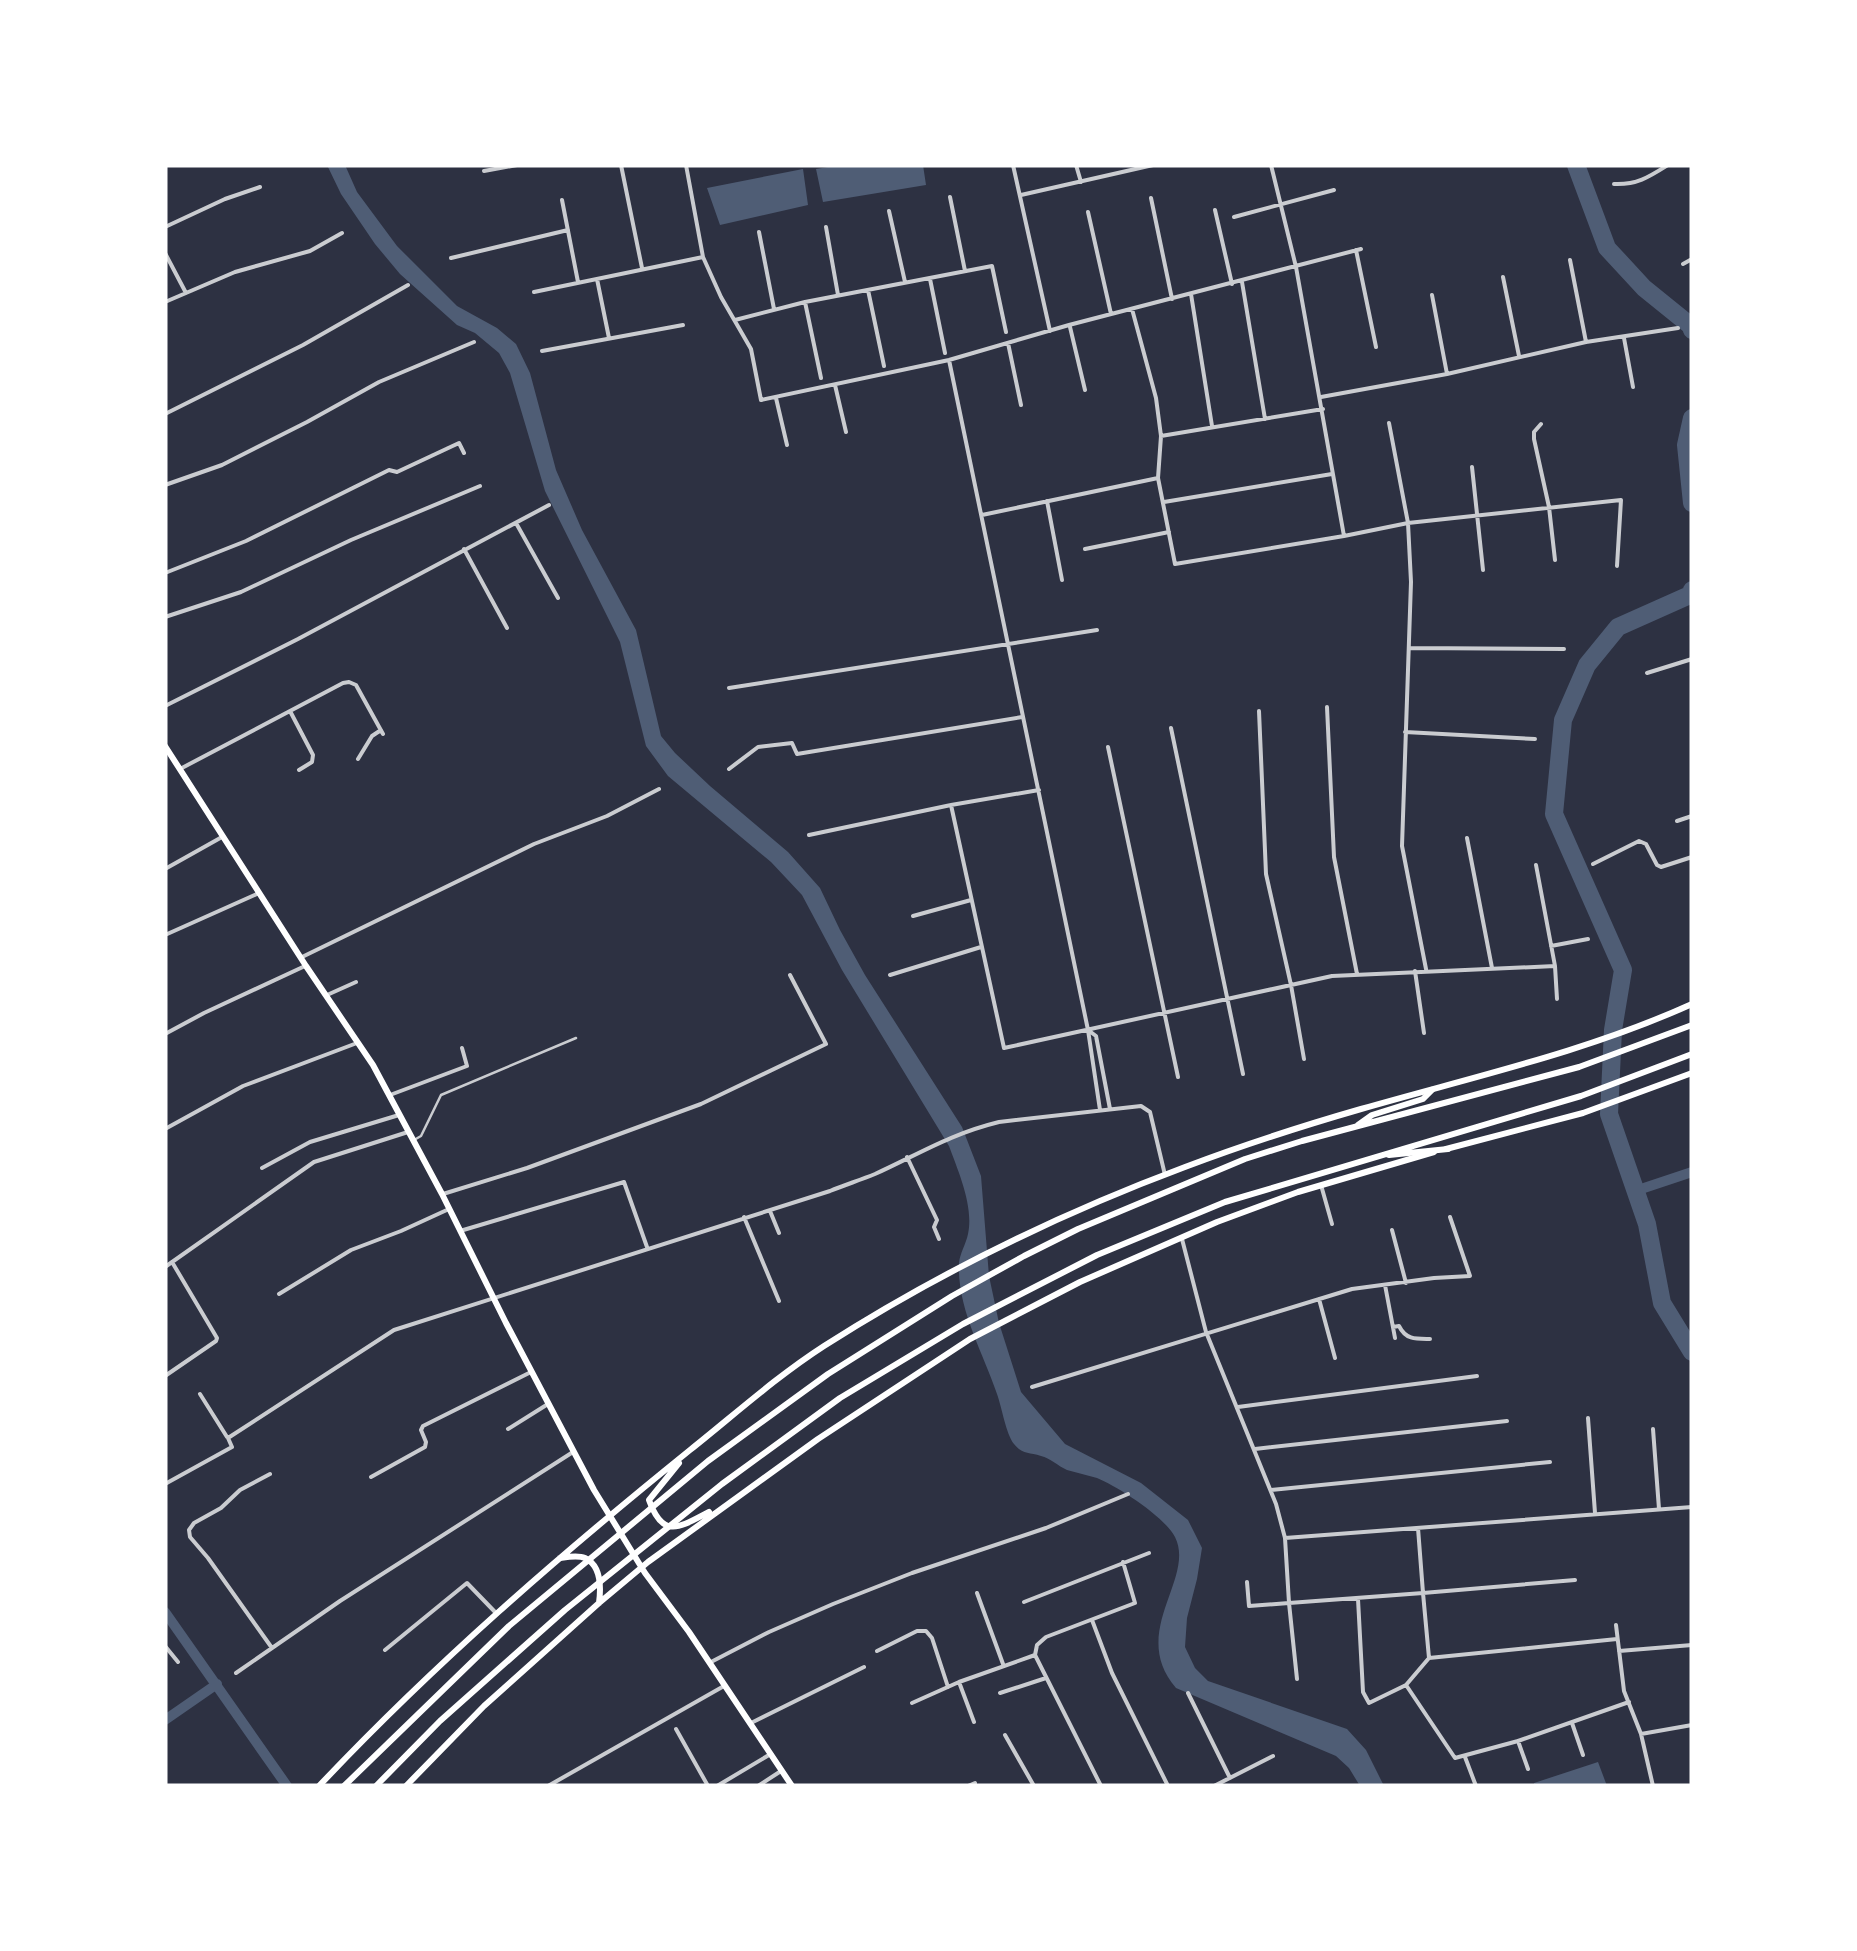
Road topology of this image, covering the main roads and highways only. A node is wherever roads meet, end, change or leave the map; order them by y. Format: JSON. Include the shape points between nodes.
{"nodes":[{"id":1,"x":165,"y":746,"type":"edge"},
{"id":2,"x":1692,"y":1004,"type":"edge"},
{"id":3,"x":1692,"y":1025,"type":"edge"},
{"id":4,"x":1692,"y":1054,"type":"edge"},
{"id":5,"x":1692,"y":1073,"type":"edge"},
{"id":6,"x":1432,"y":1090,"type":"junction"},
{"id":7,"x":1353,"y":1128,"type":"junction"},
{"id":8,"x":1448,"y":1149,"type":"junction"},
{"id":9,"x":1368,"y":1158,"type":"junction"},
{"id":10,"x":690,"y":1450,"type":"junction"},
{"id":11,"x":728,"y":1503,"type":"junction"},
{"id":12,"x":609,"y":1516,"type":"junction"},
{"id":13,"x":558,"y":1558,"type":"junction"},
{"id":14,"x":642,"y":1567,"type":"junction"},
{"id":15,"x":598,"y":1603,"type":"junction"},
{"id":16,"x":319,"y":1786,"type":"edge"},
{"id":17,"x":344,"y":1786,"type":"edge"},
{"id":18,"x":376,"y":1786,"type":"edge"},
{"id":19,"x":406,"y":1786,"type":"edge"},
{"id":20,"x":792,"y":1786,"type":"edge"}],
"edges":[{"from":1,"to":12,"type":"main road","via":[[390,1095]]},
{"from":2,"to":6,"type":"main road","via":[[1581,1046]]},
{"from":3,"to":7,"type":"main road","via":[[1579,1067]]},
{"from":4,"to":9,"type":"main road","via":[[1580,1096]]},
{"from":5,"to":8,"type":"main road","via":[[1583,1113]]},
{"from":6,"to":7,"type":"main road"},
{"from":6,"to":10,"type":"main road","via":[[1282,1133],[1018,1238],[823,1347]]},
{"from":7,"to":17,"type":"main road","via":[[1245,1159],[1137,1202],[952,1296],[828,1374],[708,1462],[509,1626]]},
{"from":8,"to":9,"type":"main road"},
{"from":8,"to":11,"type":"main road","via":[[1320,1185],[1182,1237],[1028,1308],[970,1339]]},
{"from":9,"to":18,"type":"main road","via":[[1210,1208],[1097,1255],[840,1398],[592,1587]]},
{"from":10,"to":11,"type":"main road","via":[[649,1500],[660,1523],[684,1525]]},
{"from":10,"to":12,"type":"main road"},
{"from":11,"to":14,"type":"main road"},
{"from":12,"to":13,"type":"main road"},
{"from":12,"to":14,"type":"main road"},
{"from":13,"to":15,"type":"main road","via":[[585,1558],[593,1565],[602,1581]]},
{"from":13,"to":16,"type":"main road"},
{"from":14,"to":15,"type":"main road"},
{"from":14,"to":20,"type":"main road"},
{"from":15,"to":19,"type":"main road"}]}
